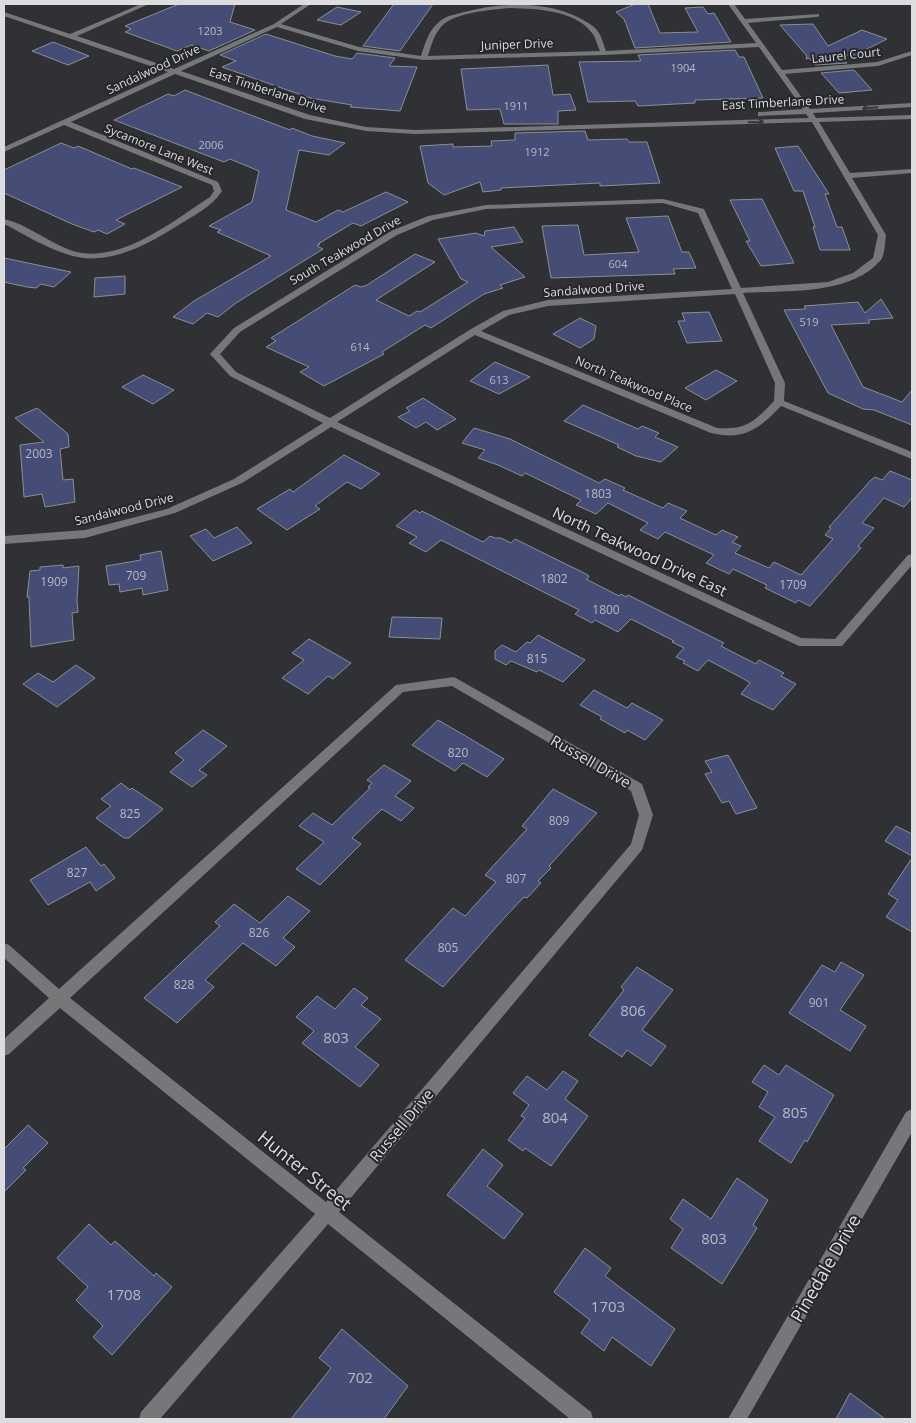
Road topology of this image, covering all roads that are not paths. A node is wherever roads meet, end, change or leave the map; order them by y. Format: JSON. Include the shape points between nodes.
{"nodes":[{"id":1,"x":146,"y":4,"type":"edge"},
{"id":2,"x":308,"y":4,"type":"edge"},
{"id":3,"x":731,"y":4,"type":"edge"},
{"id":4,"x":4,"y":14,"type":"edge"},
{"id":5,"x":817,"y":15,"type":"dead end"},
{"id":6,"x":745,"y":21,"type":"junction"},
{"id":7,"x":276,"y":25,"type":"junction"},
{"id":8,"x":72,"y":36,"type":"junction"},
{"id":9,"x":762,"y":45,"type":"junction"},
{"id":10,"x":604,"y":53,"type":"junction"},
{"id":11,"x":912,"y":53,"type":"edge"},
{"id":12,"x":424,"y":58,"type":"junction"},
{"id":13,"x":176,"y":72,"type":"junction"},
{"id":14,"x":782,"y":72,"type":"junction"},
{"id":15,"x":912,"y":105,"type":"edge"},
{"id":16,"x":809,"y":111,"type":"junction"},
{"id":17,"x":912,"y":117,"type":"edge"},
{"id":18,"x":815,"y":121,"type":"junction"},
{"id":19,"x":66,"y":123,"type":"junction"},
{"id":20,"x":655,"y":124,"type":"junction"},
{"id":21,"x":4,"y":150,"type":"edge"},
{"id":22,"x":912,"y":171,"type":"edge"},
{"id":23,"x":847,"y":176,"type":"junction"},
{"id":24,"x":4,"y":221,"type":"edge"},
{"id":25,"x":737,"y":292,"type":"junction"},
{"id":26,"x":474,"y":331,"type":"junction"},
{"id":27,"x":779,"y":402,"type":"junction"},
{"id":28,"x":331,"y":423,"type":"junction"},
{"id":29,"x":912,"y":456,"type":"edge"},
{"id":30,"x":4,"y":540,"type":"edge"},
{"id":31,"x":912,"y":558,"type":"edge"},
{"id":32,"x":4,"y":948,"type":"edge"},
{"id":33,"x":60,"y":999,"type":"junction"},
{"id":34,"x":4,"y":1049,"type":"edge"},
{"id":35,"x":912,"y":1117,"type":"edge"},
{"id":36,"x":327,"y":1213,"type":"junction"},
{"id":37,"x":148,"y":1419,"type":"edge"},
{"id":38,"x":584,"y":1419,"type":"edge"},
{"id":39,"x":737,"y":1419,"type":"edge"}],
"edges":[{"from":1,"to":8,"type":"street"},
{"from":2,"to":7,"type":"street","name":"Sandalwood Drive"},
{"from":3,"to":6,"type":"street","name":"Sandalwood Drive"},
{"from":4,"to":8,"type":"street","name":"East Timberlane Drive"},
{"from":5,"to":6,"type":"street"},
{"from":6,"to":9,"type":"street","name":"Sandalwood Drive"},
{"from":7,"to":12,"type":"street","name":"Juniper Drive","via":[[358,49]]},
{"from":7,"to":13,"type":"street","name":"Sandalwood Drive"},
{"from":8,"to":13,"type":"street","name":"East Timberlane Drive"},
{"from":9,"to":10,"type":"street","name":"Juniper Drive"},
{"from":9,"to":14,"type":"street","name":"Sandalwood Drive"},
{"from":10,"to":12,"type":"street","name":"Juniper Drive"},
{"from":10,"to":12,"type":"street","via":[[593,30],[575,15],[548,8],[512,5],[480,9],[446,20],[431,35]]},
{"from":11,"to":14,"type":"street","name":"Laurel Court","via":[[878,64]]},
{"from":13,"to":19,"type":"street","name":"Sandalwood Drive"},
{"from":13,"to":20,"type":"street","name":"East Timberlane Drive","via":[[308,117],[366,129],[415,132]]},
{"from":14,"to":16,"type":"street","name":"Sandalwood Drive"},
{"from":15,"to":16,"type":"street","name":"East Timberlane Drive","one_way":true},
{"from":16,"to":18,"type":"street","name":"Sandalwood Drive"},
{"from":16,"to":20,"type":"street","name":"East Timberlane Drive","via":[[687,117]]},
{"from":17,"to":18,"type":"street","name":"East Timberlane Drive"},
{"from":20,"to":18,"type":"street","name":"East Timberlane Drive","one_way":true},
{"from":18,"to":23,"type":"street","name":"Sandalwood Drive"},
{"from":19,"to":21,"type":"street","name":"Sandalwood Drive"},
{"from":19,"to":24,"type":"street","name":"Sycamore Lane West","via":[[215,184],[218,191],[213,199],[151,238],[120,252],[96,256],[71,254]]},
{"from":22,"to":23,"type":"street"},
{"from":23,"to":25,"type":"street","name":"Sandalwood Drive","via":[[882,235],[877,259],[856,275],[829,285]]},
{"from":25,"to":26,"type":"street","name":"Sandalwood Drive","via":[[548,303],[506,313]]},
{"from":25,"to":27,"type":"street","via":[[780,383]]},
{"from":25,"to":28,"type":"street","name":"South Teakwood Drive","via":[[701,211],[663,201],[486,207],[431,218],[394,233],[237,330],[216,354],[233,374]]},
{"from":26,"to":27,"type":"street","name":"North Teakwood Place","via":[[715,431],[736,433],[753,429]]},
{"from":26,"to":28,"type":"street","name":"Sandalwood Drive"},
{"from":27,"to":29,"type":"street"},
{"from":28,"to":30,"type":"street","name":"Sandalwood Drive","via":[[238,481],[171,511],[85,534]]},
{"from":28,"to":31,"type":"street","name":"North Teakwood Drive East","via":[[799,642],[838,643]]},
{"from":32,"to":33,"type":"street","name":"Hunter Street"},
{"from":33,"to":34,"type":"street","name":"Russell Drive"},
{"from":33,"to":36,"type":"street","name":"Hunter Street"},
{"from":33,"to":36,"type":"street","name":"Russell Drive","via":[[400,688],[454,681],[637,788],[646,815],[637,846]]},
{"from":35,"to":39,"type":"street","name":"Pinedale Drive"},
{"from":36,"to":37,"type":"street","name":"Russell Drive"},
{"from":36,"to":38,"type":"street","name":"Hunter Street"}]}
